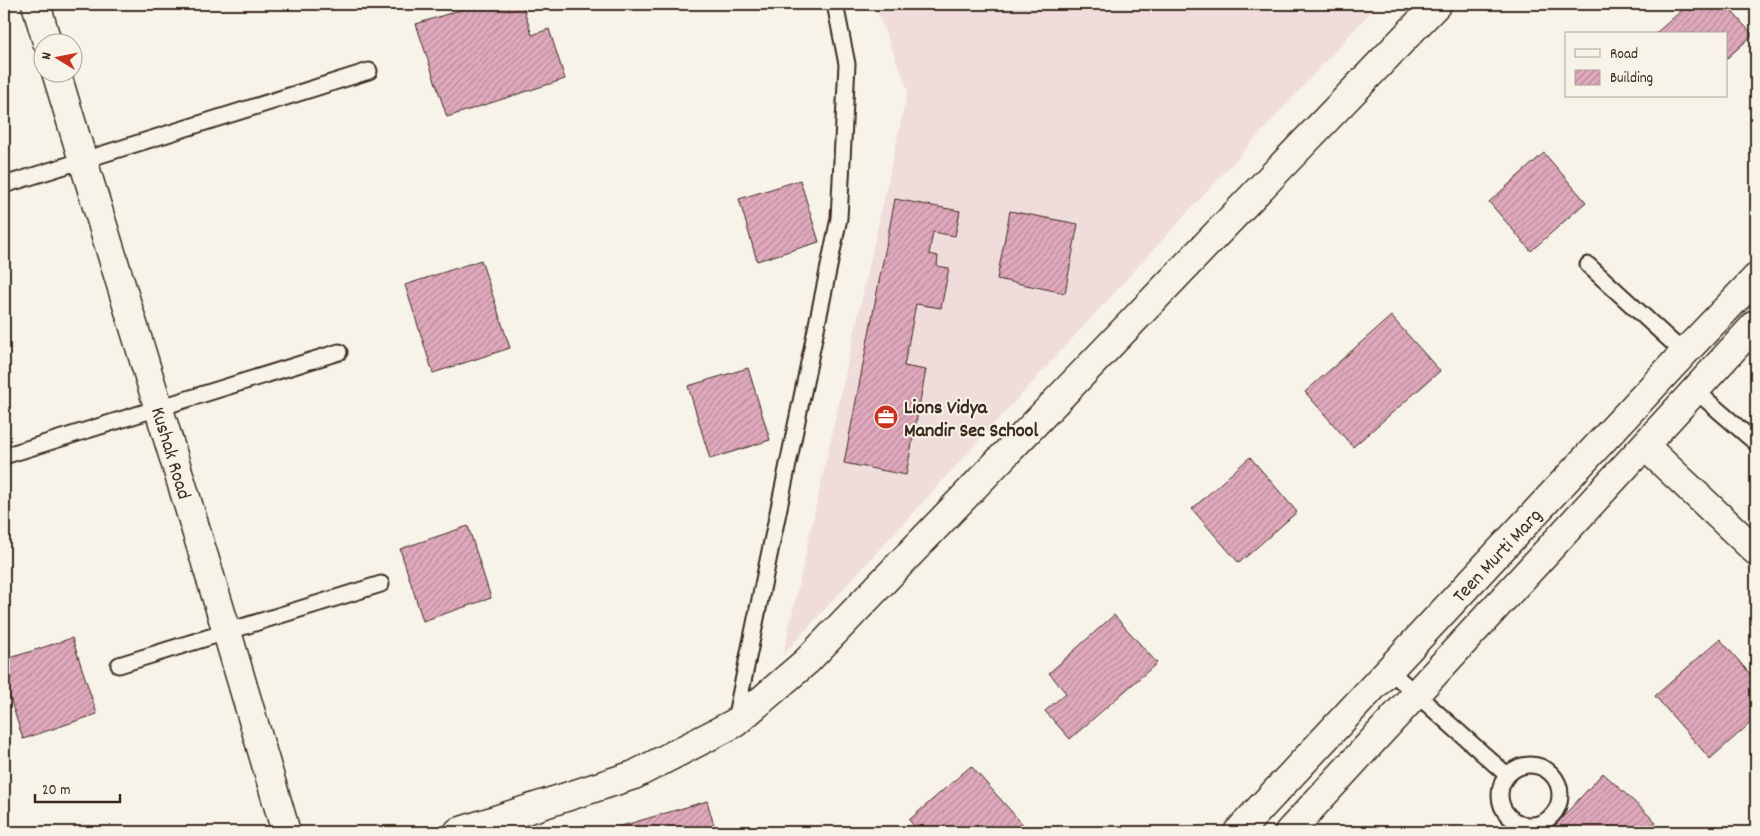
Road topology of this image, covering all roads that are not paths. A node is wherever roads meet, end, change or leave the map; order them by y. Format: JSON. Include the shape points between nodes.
{"nodes":[{"id":1,"x":36,"y":4,"type":"edge"},
{"id":2,"x":835,"y":4,"type":"edge"},
{"id":3,"x":1437,"y":4,"type":"edge"},
{"id":4,"x":44,"y":32,"type":"edge"},
{"id":5,"x":369,"y":71,"type":"dead end"},
{"id":6,"x":59,"y":82,"type":"edge"},
{"id":7,"x":83,"y":160,"type":"junction"},
{"id":8,"x":4,"y":185,"type":"edge"},
{"id":9,"x":1588,"y":265,"type":"dead end"},
{"id":10,"x":1756,"y":278,"type":"edge"},
{"id":11,"x":1756,"y":324,"type":"edge"},
{"id":12,"x":340,"y":352,"type":"dead end"},
{"id":13,"x":1684,"y":353,"type":"junction"},
{"id":14,"x":1696,"y":391,"type":"junction"},
{"id":15,"x":159,"y":408,"type":"junction"},
{"id":16,"x":1756,"y":443,"type":"edge"},
{"id":17,"x":1645,"y":446,"type":"junction"},
{"id":18,"x":4,"y":456,"type":"edge"},
{"id":19,"x":1756,"y":551,"type":"edge"},
{"id":20,"x":381,"y":584,"type":"dead end"},
{"id":21,"x":227,"y":632,"type":"junction"},
{"id":22,"x":120,"y":665,"type":"dead end"},
{"id":23,"x":1390,"y":670,"type":"junction"},
{"id":24,"x":1417,"y":694,"type":"junction"},
{"id":25,"x":735,"y":723,"type":"junction"},
{"id":26,"x":1507,"y":776,"type":"junction"},
{"id":27,"x":286,"y":832,"type":"edge"},
{"id":28,"x":458,"y":832,"type":"edge"},
{"id":29,"x":1238,"y":832,"type":"edge"},
{"id":30,"x":1289,"y":832,"type":"edge"}],
"edges":[{"from":1,"to":4,"type":"street"},
{"from":2,"to":25,"type":"lane","via":[[847,64],[839,218]]},
{"from":3,"to":25,"type":"street","via":[[807,660]]},
{"from":5,"to":7,"type":"lane"},
{"from":6,"to":7,"type":"street","name":"Kushak Road"},
{"from":7,"to":8,"type":"lane"},
{"from":7,"to":15,"type":"street","name":"Kushak Road"},
{"from":9,"to":13,"type":"lane"},
{"from":10,"to":13,"type":"street","name":"Teen Murti Marg"},
{"from":11,"to":14,"type":"street","name":"Teen Murti Marg"},
{"from":12,"to":15,"type":"lane"},
{"from":13,"to":23,"type":"street","name":"Teen Murti Marg"},
{"from":14,"to":16,"type":"lane"},
{"from":14,"to":17,"type":"street","name":"Teen Murti Marg"},
{"from":15,"to":18,"type":"lane"},
{"from":15,"to":21,"type":"street","name":"Kushak Road"},
{"from":17,"to":19,"type":"street"},
{"from":17,"to":24,"type":"street","name":"Teen Murti Marg"},
{"from":20,"to":21,"type":"lane"},
{"from":21,"to":22,"type":"lane"},
{"from":21,"to":27,"type":"street","name":"Kushak Road"},
{"from":23,"to":24,"type":"lane"},
{"from":23,"to":29,"type":"street","name":"Teen Murti Marg"},
{"from":24,"to":26,"type":"lane"},
{"from":24,"to":30,"type":"street","name":"Teen Murti Marg"},
{"from":25,"to":28,"type":"street","via":[[634,775]]},
{"from":26,"to":26,"type":"lane","via":[[1516,768],[1528,765],[1540,766],[1550,772],[1560,794],[1552,815],[1543,823],[1532,826],[1510,818],[1500,797],[1501,786]]}]}
